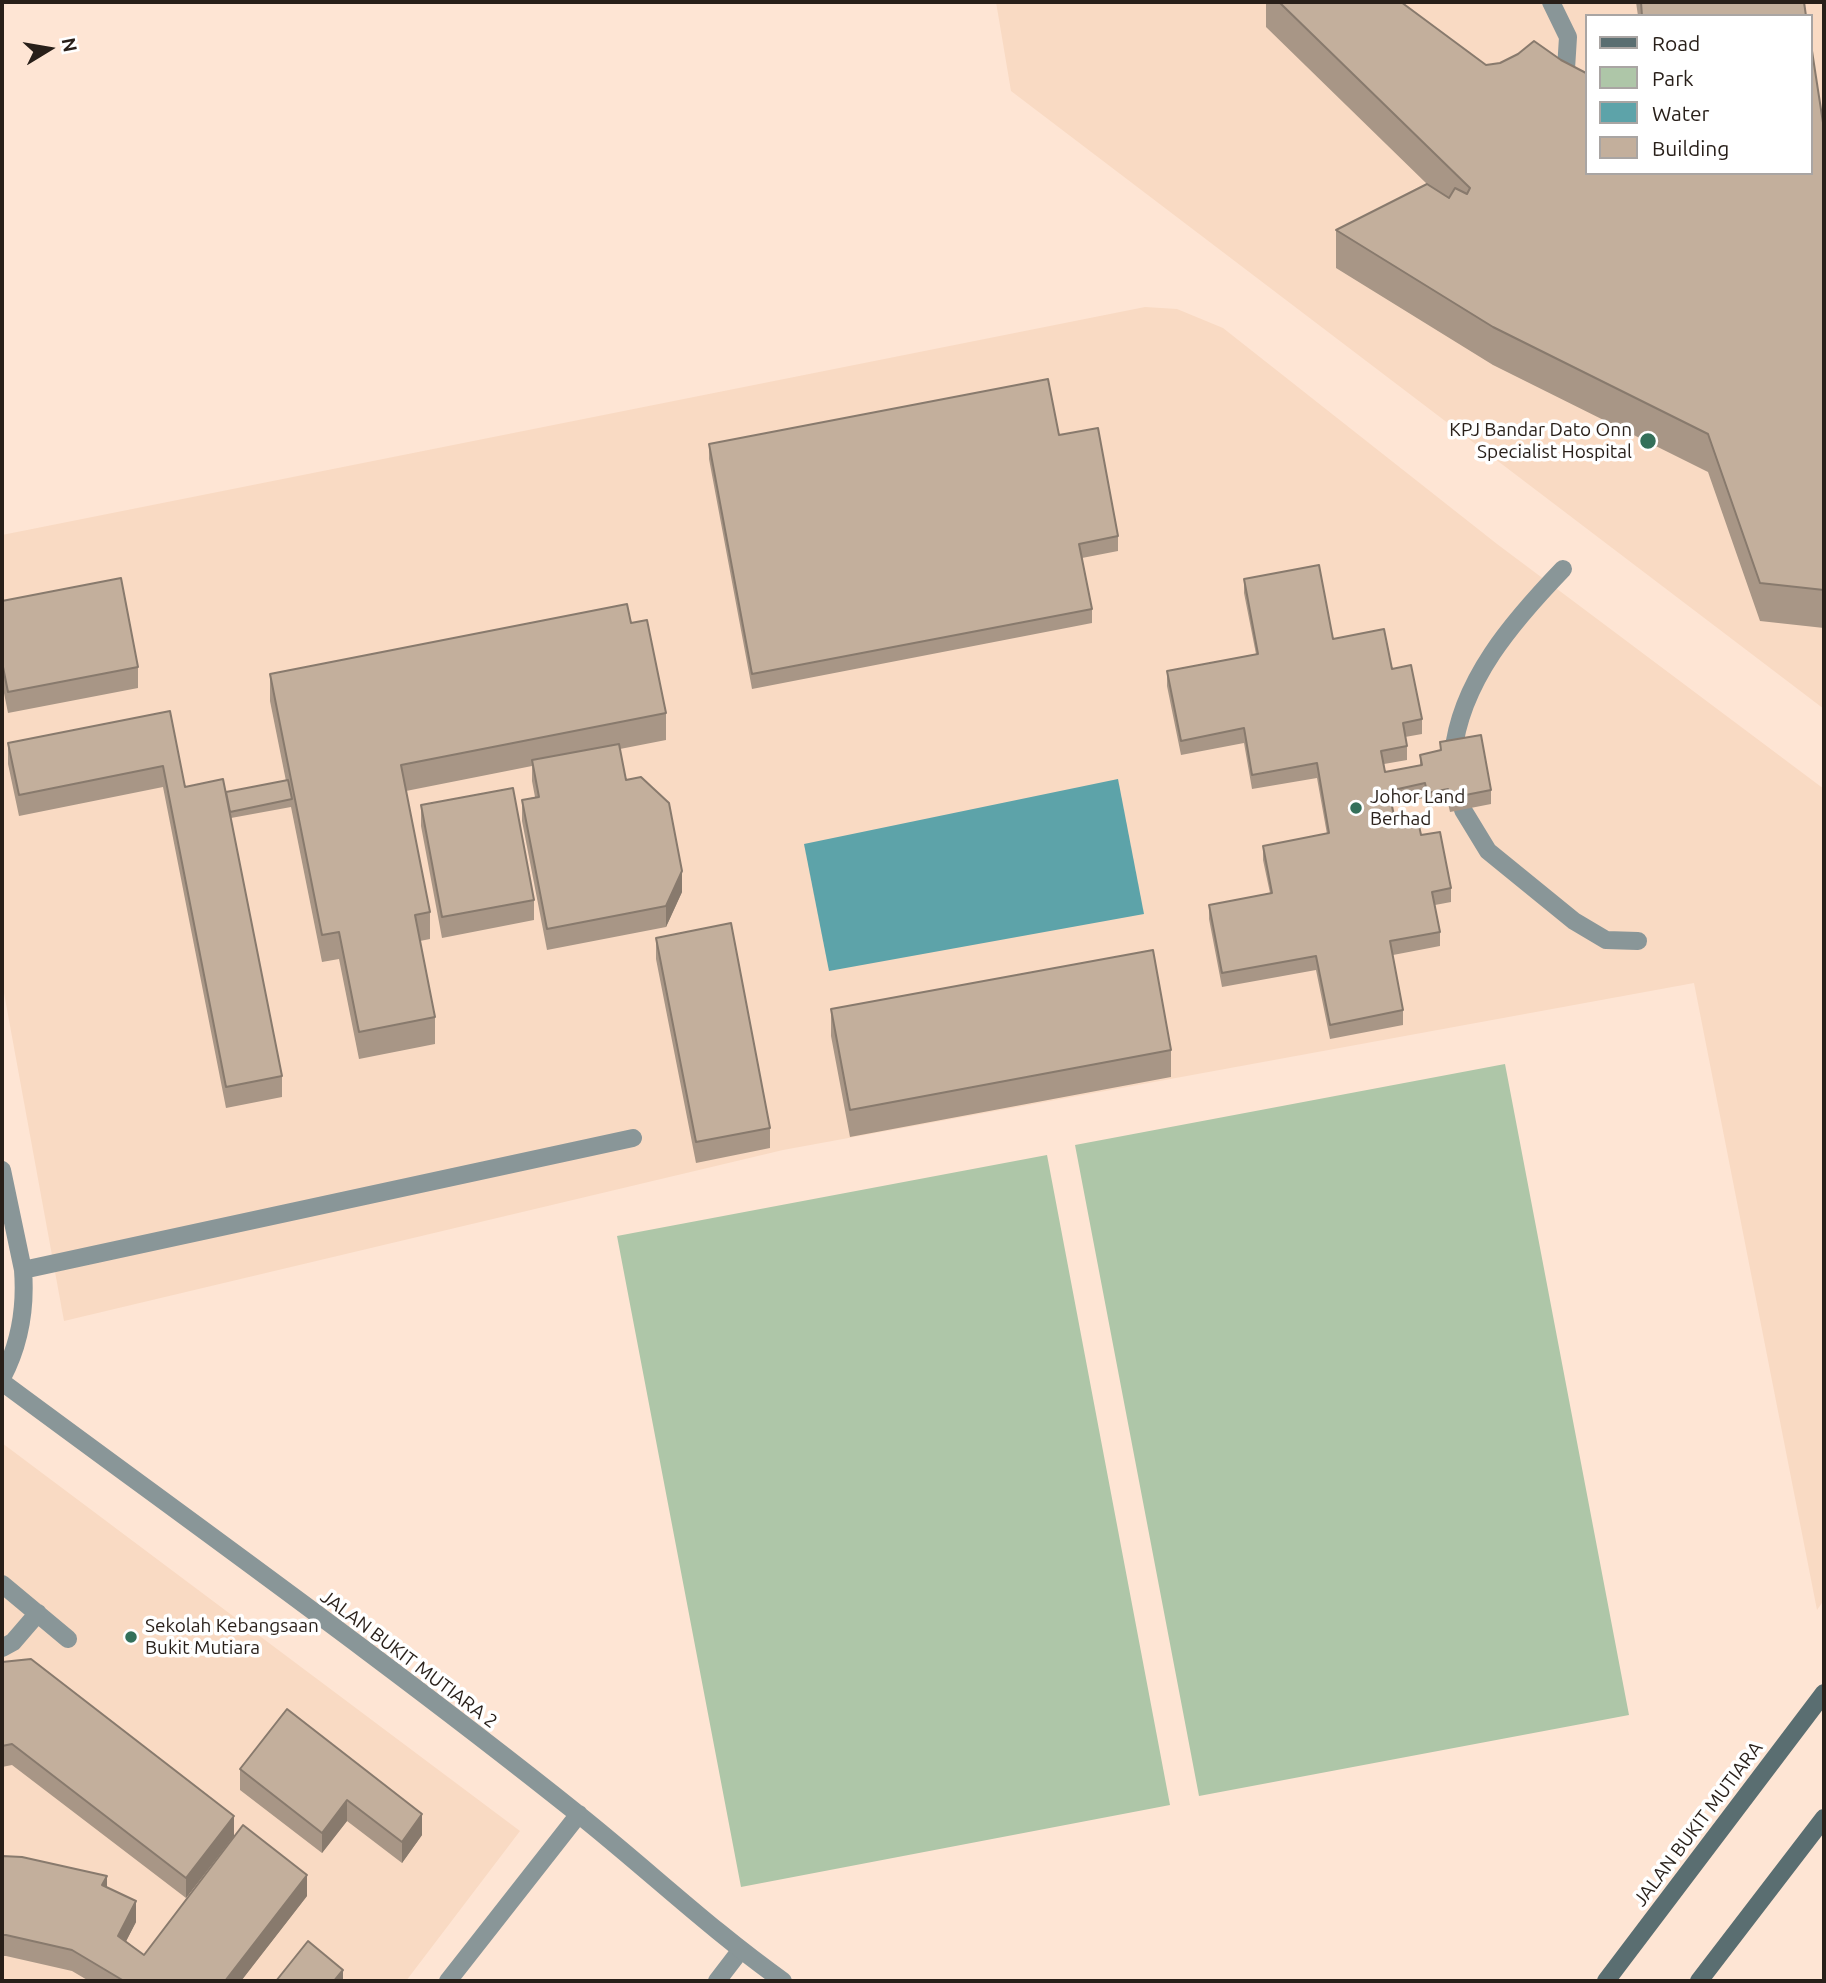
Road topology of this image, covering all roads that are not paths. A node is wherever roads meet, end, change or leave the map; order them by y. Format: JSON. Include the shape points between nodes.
{"nodes":[{"id":1,"x":1551,"y":2,"type":"edge"},
{"id":2,"x":1561,"y":98,"type":"edge"},
{"id":3,"x":1563,"y":569,"type":"dead end"},
{"id":4,"x":1453,"y":755,"type":"edge"},
{"id":5,"x":1463,"y":810,"type":"edge"},
{"id":6,"x":1638,"y":942,"type":"dead end"},
{"id":7,"x":633,"y":1138,"type":"dead end"},
{"id":8,"x":2,"y":1170,"type":"edge"},
{"id":9,"x":23,"y":1270,"type":"junction"},
{"id":10,"x":2,"y":1380,"type":"edge"},
{"id":11,"x":2,"y":1584,"type":"edge"},
{"id":12,"x":38,"y":1613,"type":"junction"},
{"id":13,"x":68,"y":1639,"type":"dead end"},
{"id":14,"x":2,"y":1648,"type":"edge"},
{"id":15,"x":1824,"y":1693,"type":"edge"},
{"id":16,"x":579,"y":1814,"type":"junction"},
{"id":17,"x":1824,"y":1818,"type":"edge"},
{"id":18,"x":740,"y":1951,"type":"junction"},
{"id":19,"x":448,"y":1981,"type":"edge"},
{"id":20,"x":717,"y":1981,"type":"edge"},
{"id":21,"x":783,"y":1981,"type":"edge"},
{"id":22,"x":1606,"y":1981,"type":"edge"},
{"id":23,"x":1699,"y":1981,"type":"edge"}],
"edges":[{"from":1,"to":2,"type":"street","via":[[1568,37],[1567,77]]},
{"from":3,"to":4,"type":"street","via":[[1525,608],[1494,650],[1463,708]]},
{"from":5,"to":6,"type":"street","via":[[1488,851],[1574,921],[1606,940]]},
{"from":7,"to":9,"type":"street"},
{"from":8,"to":9,"type":"street"},
{"from":9,"to":10,"type":"street","via":[[25,1300],[15,1353]]},
{"from":10,"to":16,"type":"street","name":"JALAN BUKIT MUTIARA 2"},
{"from":11,"to":12,"type":"street"},
{"from":12,"to":13,"type":"street"},
{"from":12,"to":14,"type":"street"},
{"from":15,"to":22,"type":"street","name":"JALAN BUKIT MUTIARA"},
{"from":16,"to":18,"type":"street","name":"JALAN BUKIT MUTIARA 2"},
{"from":16,"to":19,"type":"street"},
{"from":17,"to":23,"type":"street"},
{"from":18,"to":20,"type":"street"},
{"from":18,"to":21,"type":"street","name":"JALAN BUKIT MUTIARA 2"}]}
